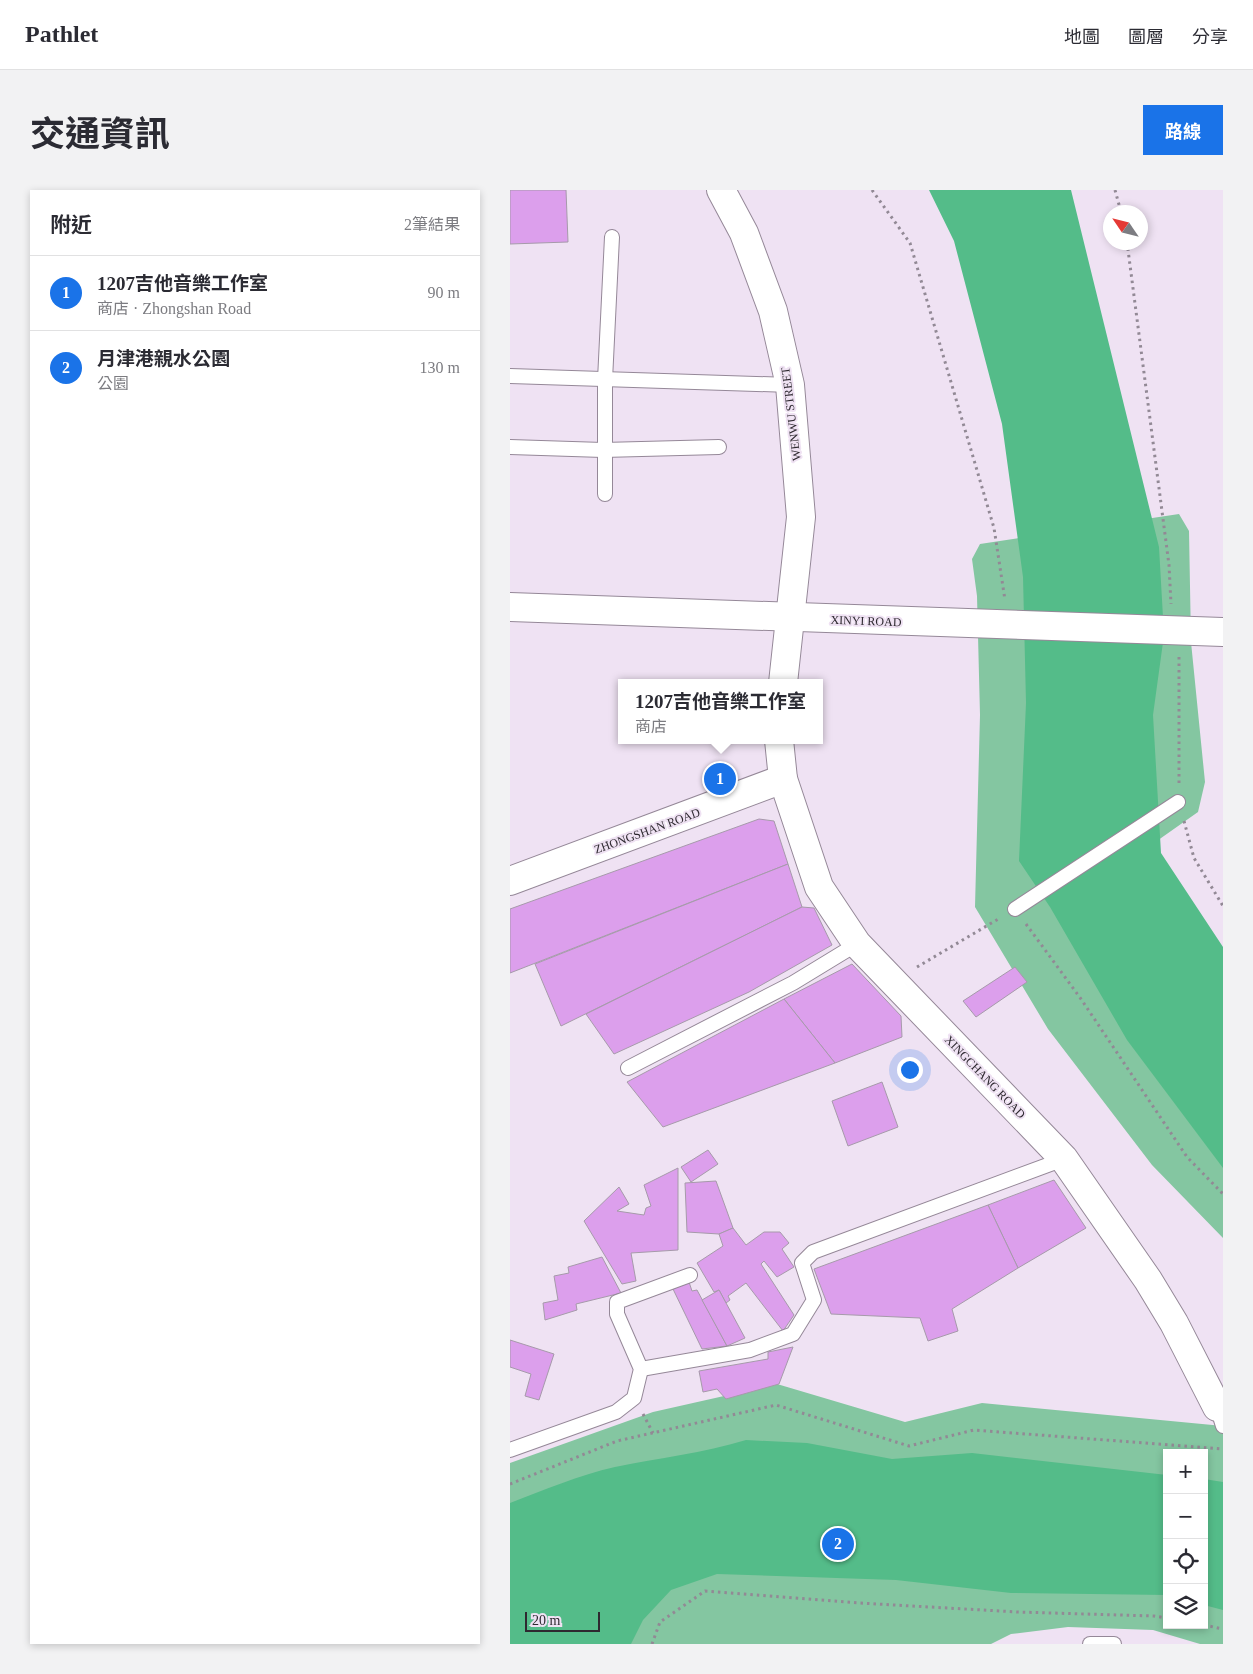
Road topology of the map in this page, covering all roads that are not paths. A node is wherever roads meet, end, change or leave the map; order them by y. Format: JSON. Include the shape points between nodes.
{"nodes":[{"id":1,"x":721,"y":190,"type":"edge"},
{"id":2,"x":612,"y":237,"type":"dead end"},
{"id":3,"x":510,"y":376,"type":"edge"},
{"id":4,"x":605,"y":380,"type":"junction"},
{"id":5,"x":790,"y":385,"type":"junction"},
{"id":6,"x":510,"y":447,"type":"edge"},
{"id":7,"x":719,"y":447,"type":"dead end"},
{"id":8,"x":603,"y":450,"type":"junction"},
{"id":9,"x":605,"y":494,"type":"dead end"},
{"id":10,"x":510,"y":607,"type":"edge"},
{"id":11,"x":790,"y":618,"type":"junction"},
{"id":12,"x":1223,"y":632,"type":"edge"},
{"id":13,"x":784,"y":679,"type":"edge"},
{"id":14,"x":780,"y":744,"type":"edge"},
{"id":15,"x":784,"y":779,"type":"junction"},
{"id":16,"x":1178,"y":802,"type":"road end"},
{"id":17,"x":510,"y":881,"type":"edge"},
{"id":18,"x":1015,"y":909,"type":"road end"},
{"id":19,"x":857,"y":944,"type":"junction"},
{"id":20,"x":628,"y":1068,"type":"dead end"},
{"id":21,"x":1064,"y":1158,"type":"junction"},
{"id":22,"x":690,"y":1275,"type":"dead end"},
{"id":23,"x":641,"y":1369,"type":"junction"},
{"id":24,"x":1220,"y":1416,"type":"edge"},
{"id":25,"x":510,"y":1450,"type":"edge"},
{"id":26,"x":1090,"y":1644,"type":"edge"},
{"id":27,"x":1114,"y":1644,"type":"edge"}],
"edges":[{"from":1,"to":5,"type":"street","name":"WENWU STREET","via":[[744,233],[773,311]]},
{"from":2,"to":4,"type":"lane"},
{"from":3,"to":4,"type":"lane"},
{"from":4,"to":5,"type":"lane"},
{"from":4,"to":8,"type":"lane"},
{"from":5,"to":11,"type":"street","name":"WENWU STREET","via":[[801,517]]},
{"from":6,"to":8,"type":"lane"},
{"from":7,"to":8,"type":"lane"},
{"from":8,"to":9,"type":"lane"},
{"from":10,"to":11,"type":"street","name":"XINYI ROAD"},
{"from":11,"to":12,"type":"street","name":"XINYI ROAD"},
{"from":11,"to":13,"type":"street"},
{"from":14,"to":15,"type":"street","name":"XINGCHANG ROAD"},
{"from":15,"to":17,"type":"street","name":"ZHONGSHAN ROAD"},
{"from":15,"to":19,"type":"street","name":"XINGCHANG ROAD","via":[[819,886]]},
{"from":16,"to":18,"type":"lane"},
{"from":19,"to":20,"type":"lane","via":[[793,983]]},
{"from":19,"to":21,"type":"street","name":"XINGCHANG ROAD"},
{"from":21,"to":23,"type":"lane","via":[[813,1252],[802,1264],[814,1300],[793,1334],[750,1350]]},
{"from":21,"to":24,"type":"street","name":"XINGCHANG ROAD","via":[[1174,1323]]},
{"from":22,"to":23,"type":"lane","via":[[617,1302],[617,1314]]},
{"from":23,"to":25,"type":"lane","via":[[634,1398],[616,1412]]},
{"from":26,"to":27,"type":"lane"}]}
